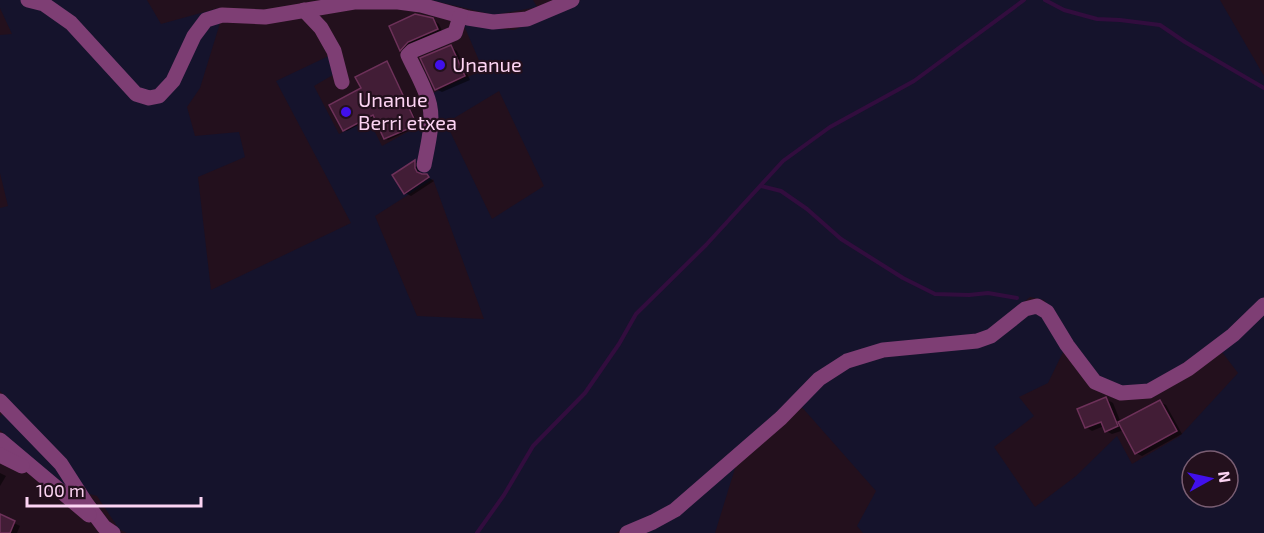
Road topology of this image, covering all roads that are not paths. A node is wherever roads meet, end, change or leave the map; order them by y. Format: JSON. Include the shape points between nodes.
{"nodes":[{"id":1,"x":28,"y":0,"type":"edge"},
{"id":2,"x":572,"y":0,"type":"edge"},
{"id":3,"x":304,"y":10,"type":"junction"},
{"id":4,"x":460,"y":16,"type":"junction"},
{"id":5,"x":342,"y":82,"type":"dead end"},
{"id":6,"x":424,"y":165,"type":"dead end"},
{"id":7,"x":1264,"y":304,"type":"edge"},
{"id":8,"x":0,"y":400,"type":"edge"},
{"id":9,"x":0,"y":440,"type":"edge"},
{"id":10,"x":0,"y":455,"type":"edge"},
{"id":11,"x":51,"y":482,"type":"junction"},
{"id":12,"x":108,"y":530,"type":"edge"},
{"id":13,"x":627,"y":533,"type":"edge"}],
"edges":[{"from":1,"to":3,"type":"street","via":[[44,4],[72,23],[136,94],[148,98],[159,96],[173,81],[206,20],[222,15],[265,17]]},
{"from":2,"to":4,"type":"street","via":[[526,19],[493,22]]},
{"from":3,"to":4,"type":"street","via":[[354,2],[398,2]]},
{"from":3,"to":5,"type":"street","via":[[321,28],[334,51]]},
{"from":4,"to":6,"type":"street","via":[[455,33],[411,51],[408,56],[430,112]]},
{"from":7,"to":13,"type":"street","via":[[1233,335],[1188,369],[1149,391],[1121,393],[1095,382],[1047,312],[1037,306],[1024,309],[991,336],[977,341],[883,350],[847,361],[819,379],[781,418],[675,510]]},
{"from":8,"to":12,"type":"street","via":[[61,464]]},
{"from":9,"to":11,"type":"street"},
{"from":10,"to":11,"type":"street"},
{"from":11,"to":12,"type":"street"}]}
